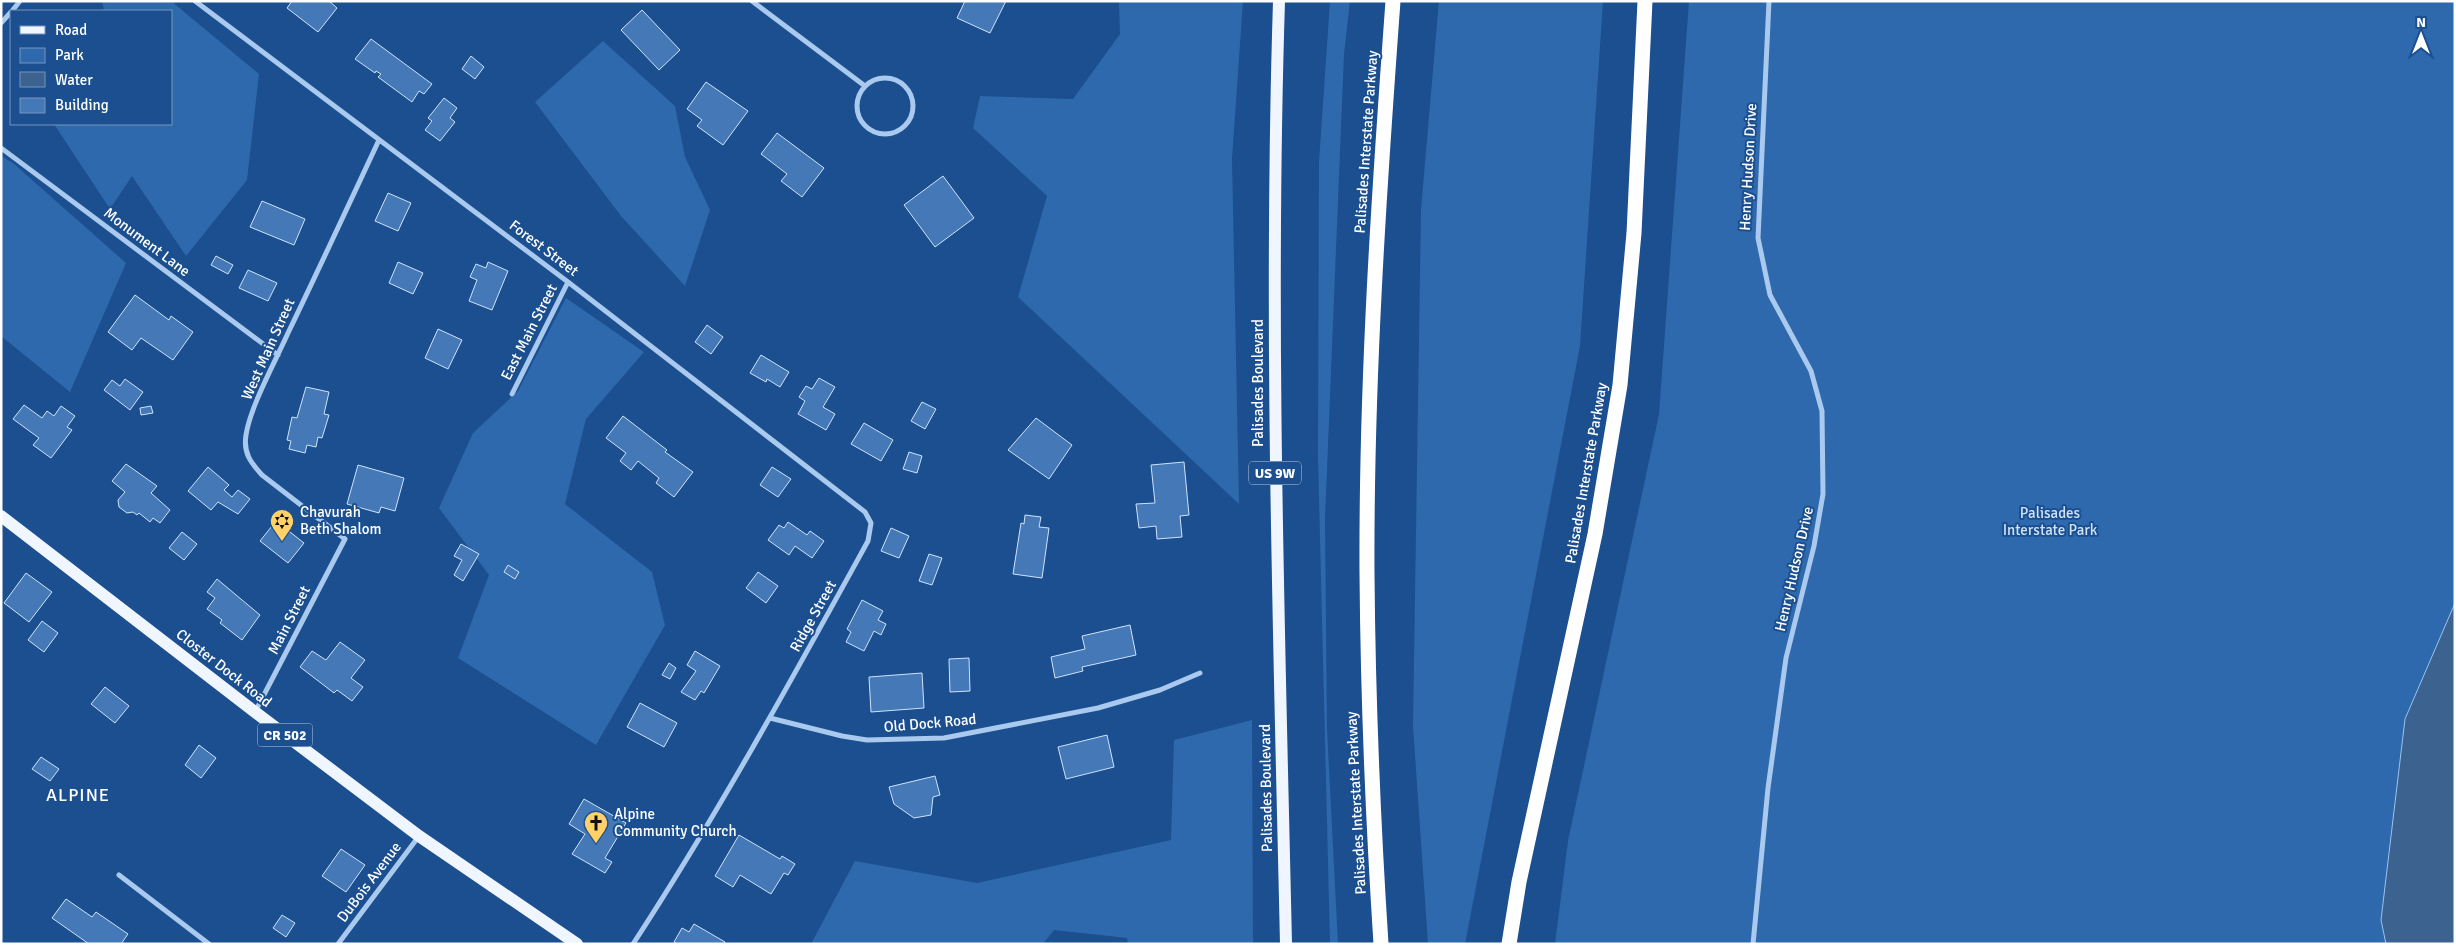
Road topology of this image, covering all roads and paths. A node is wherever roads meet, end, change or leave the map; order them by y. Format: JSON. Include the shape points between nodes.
{"nodes":[{"id":1,"x":195,"y":1,"type":"edge"},
{"id":2,"x":752,"y":1,"type":"edge"},
{"id":3,"x":1279,"y":1,"type":"edge"},
{"id":4,"x":1393,"y":1,"type":"edge"},
{"id":5,"x":1645,"y":1,"type":"edge"},
{"id":6,"x":1769,"y":1,"type":"edge"},
{"id":7,"x":10,"y":13,"type":"edge"},
{"id":8,"x":1,"y":23,"type":"edge"},
{"id":9,"x":865,"y":86,"type":"junction"},
{"id":10,"x":379,"y":140,"type":"junction"},
{"id":11,"x":1,"y":148,"type":"edge"},
{"id":12,"x":568,"y":282,"type":"junction"},
{"id":13,"x":278,"y":355,"type":"junction"},
{"id":14,"x":512,"y":394,"type":"dead end"},
{"id":15,"x":1,"y":516,"type":"edge"},
{"id":16,"x":871,"y":523,"type":"joint"},
{"id":17,"x":345,"y":538,"type":"joint"},
{"id":18,"x":1200,"y":673,"type":"dead end"},
{"id":19,"x":255,"y":712,"type":"junction"},
{"id":20,"x":770,"y":718,"type":"junction"},
{"id":21,"x":419,"y":836,"type":"junction"},
{"id":22,"x":118,"y":875,"type":"dead end"},
{"id":23,"x":209,"y":944,"type":"edge"},
{"id":24,"x":338,"y":944,"type":"edge"},
{"id":25,"x":577,"y":944,"type":"edge"},
{"id":26,"x":633,"y":944,"type":"edge"},
{"id":27,"x":1286,"y":944,"type":"edge"},
{"id":28,"x":1380,"y":944,"type":"edge"},
{"id":29,"x":1509,"y":944,"type":"edge"},
{"id":30,"x":1753,"y":944,"type":"edge"}],
"edges":[{"from":1,"to":10,"type":"street","name":"Forest Street"},
{"from":2,"to":9,"type":"street"},
{"from":3,"to":27,"type":"main road","name":"Palisades Boulevard","number":"US 9W","via":[[1274,219],[1274,457]]},
{"from":4,"to":28,"type":"highway","name":"Palisades Interstate Parkway","via":[[1371,348],[1367,563],[1371,774]]},
{"from":5,"to":29,"type":"highway","name":"Palisades Interstate Parkway","via":[[1634,233],[1620,385],[1595,534],[1521,872]]},
{"from":6,"to":30,"type":"street","name":"Henry Hudson Drive","via":[[1758,238],[1770,295],[1811,371],[1822,411],[1823,494],[1814,546],[1786,658],[1770,767]]},
{"from":7,"to":8,"type":"street"},
{"from":9,"to":9,"type":"street","via":[[857,102],[861,120],[867,127],[884,134],[901,129],[908,123],[914,105],[907,88],[900,81],[882,78]]},
{"from":10,"to":12,"type":"street","name":"Forest Street"},
{"from":10,"to":13,"type":"street","name":"West Main Street"},
{"from":11,"to":13,"type":"street","name":"Monument Lane"},
{"from":12,"to":14,"type":"street","name":"East Main Street"},
{"from":12,"to":16,"type":"street","name":"Forest Street","via":[[865,512]]},
{"from":13,"to":17,"type":"street","name":"West Main Street","via":[[250,420],[245,446],[247,456],[262,475]]},
{"from":15,"to":19,"type":"main road","name":"Closter Dock Road","number":"CR 502"},
{"from":16,"to":20,"type":"street","name":"Ridge Street","via":[[868,541]]},
{"from":17,"to":19,"type":"street","name":"Main Street"},
{"from":18,"to":20,"type":"street","name":"Old Dock Road","via":[[1160,690],[1098,708],[944,738],[867,740]]},
{"from":19,"to":21,"type":"main road","name":"Closter Dock Road","number":"CR 502"},
{"from":20,"to":26,"type":"street"},
{"from":21,"to":24,"type":"street","name":"DuBois Avenue"},
{"from":21,"to":25,"type":"main road","name":"Closter Dock Road","number":"CR 502"},
{"from":22,"to":23,"type":"street"}]}
